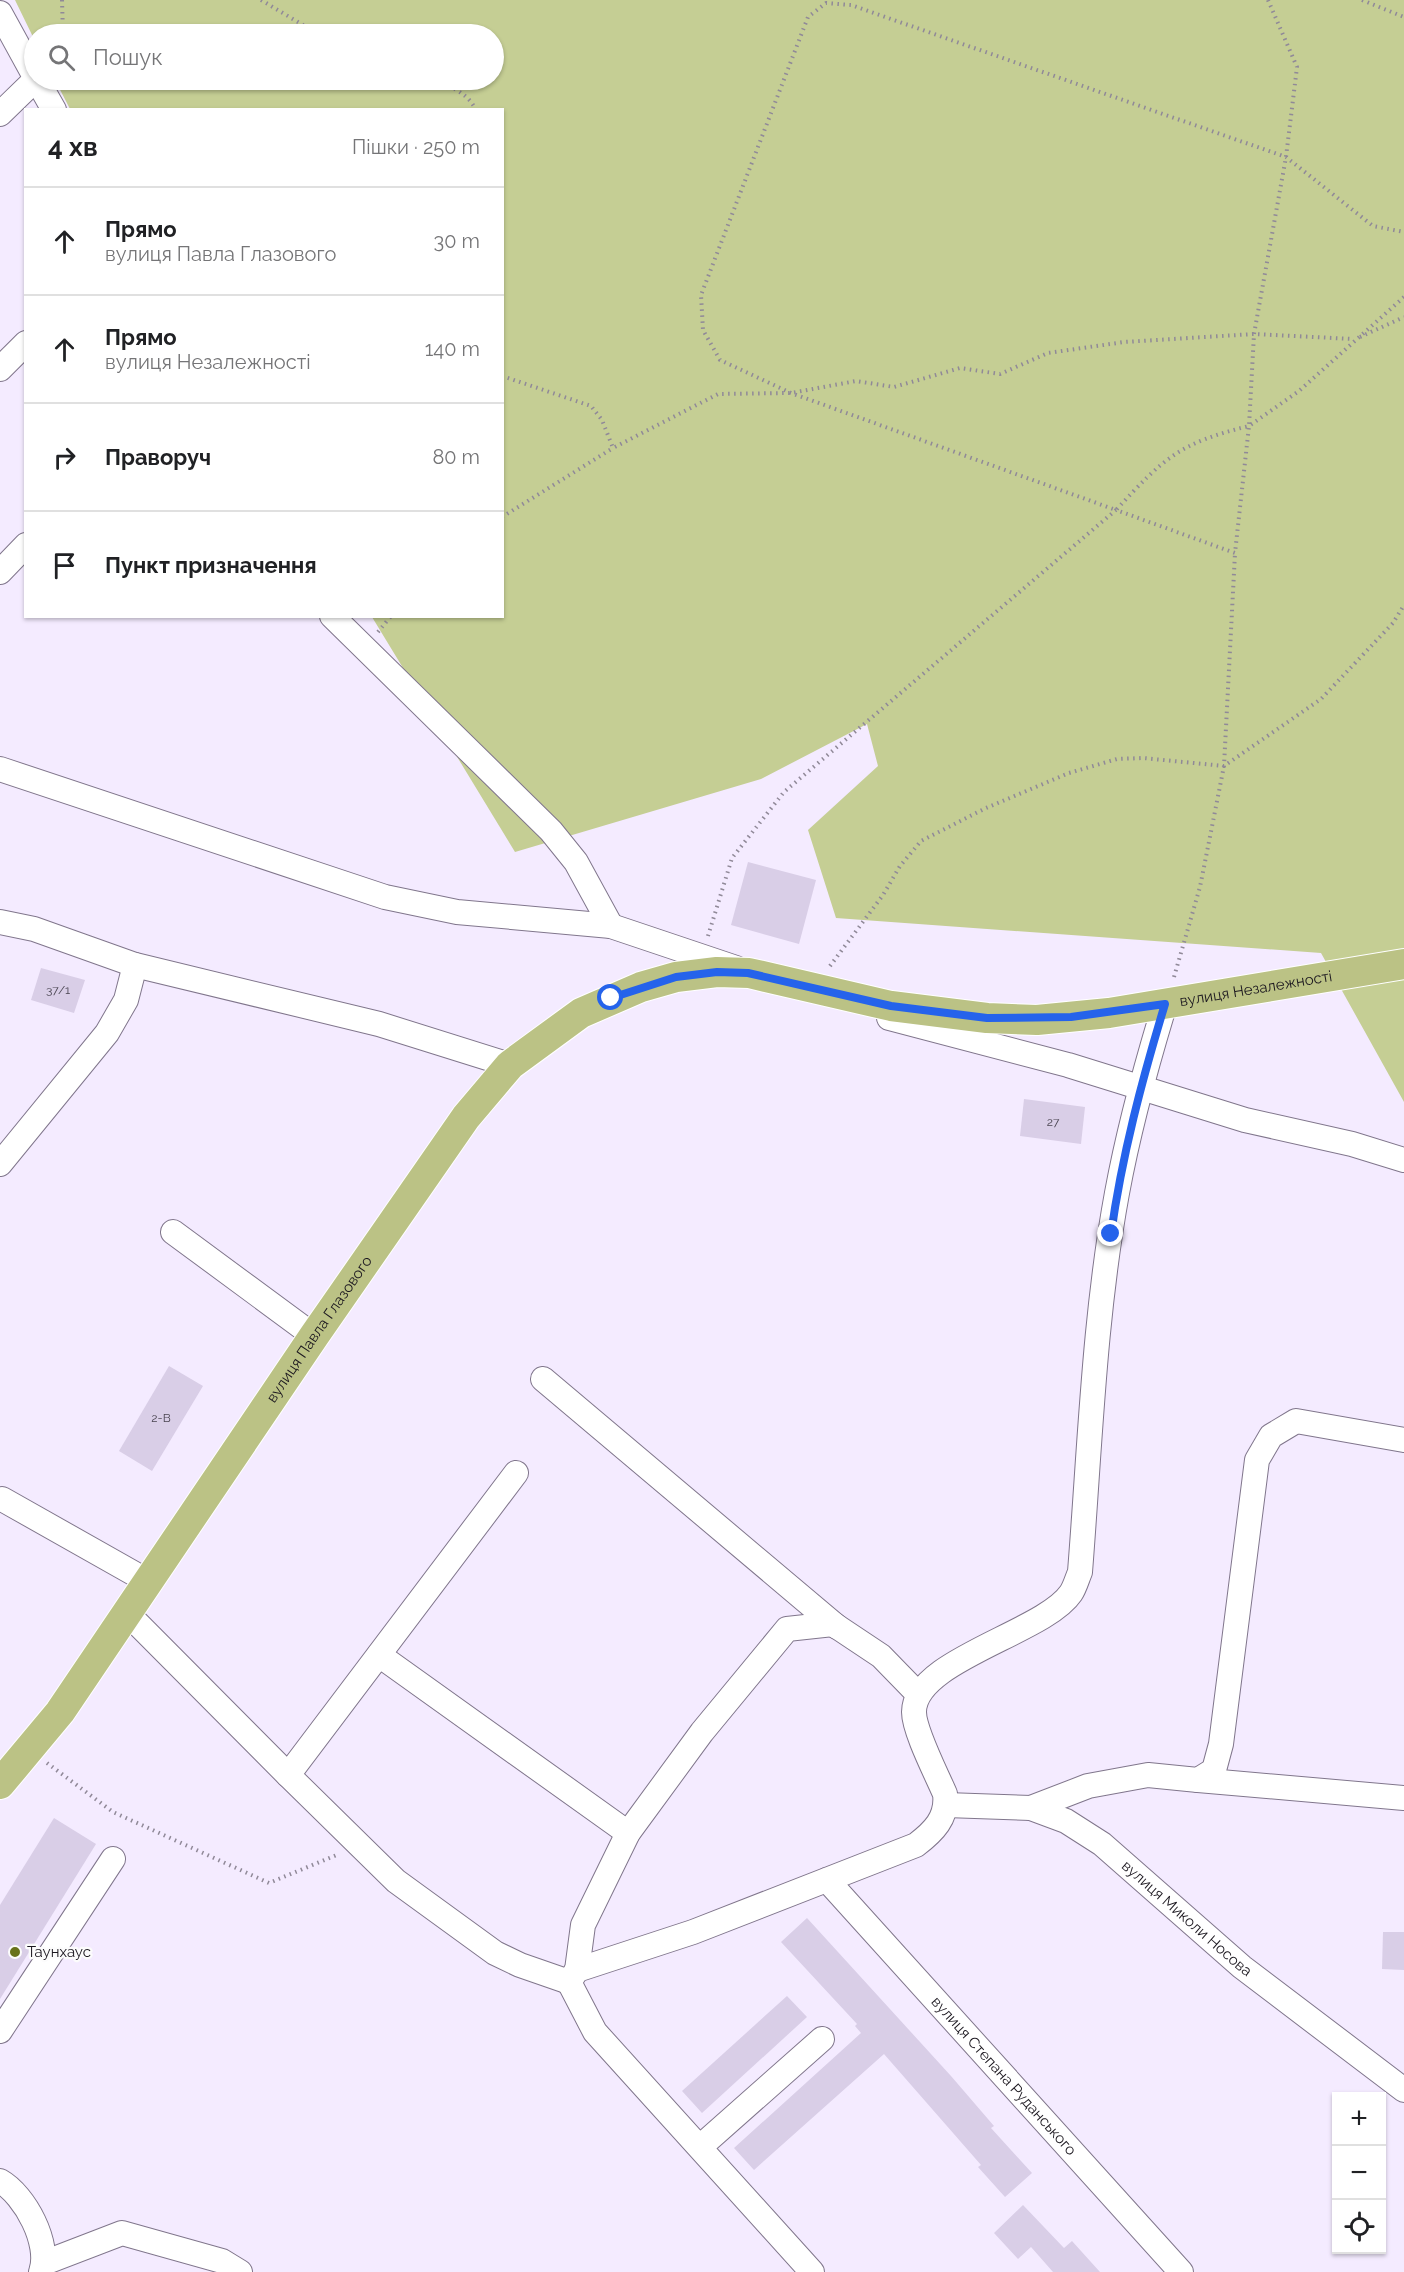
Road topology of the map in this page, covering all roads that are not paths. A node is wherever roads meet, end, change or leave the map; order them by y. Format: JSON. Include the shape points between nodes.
{"nodes":[{"id":1,"x":0,"y":13,"type":"edge"},
{"id":2,"x":24,"y":57,"type":"edge"},
{"id":3,"x":25,"y":90,"type":"edge"},
{"id":4,"x":42,"y":90,"type":"edge"},
{"id":5,"x":53,"y":108,"type":"edge"},
{"id":6,"x":0,"y":114,"type":"edge"},
{"id":7,"x":24,"y":345,"type":"edge"},
{"id":8,"x":0,"y":369,"type":"edge"},
{"id":9,"x":24,"y":547,"type":"edge"},
{"id":10,"x":0,"y":572,"type":"edge"},
{"id":11,"x":334,"y":618,"type":"edge"},
{"id":12,"x":0,"y":769,"type":"edge"},
{"id":13,"x":0,"y":922,"type":"edge"},
{"id":14,"x":611,"y":926,"type":"junction"},
{"id":15,"x":709,"y":964,"type":"junction"},
{"id":16,"x":1404,"y":964,"type":"edge"},
{"id":17,"x":135,"y":965,"type":"junction"},
{"id":18,"x":1165,"y":1004,"type":"junction"},
{"id":19,"x":889,"y":1018,"type":"dead end"},
{"id":20,"x":510,"y":1065,"type":"junction"},
{"id":21,"x":1140,"y":1087,"type":"junction"},
{"id":22,"x":1404,"y":1160,"type":"edge"},
{"id":23,"x":0,"y":1164,"type":"edge"},
{"id":24,"x":173,"y":1232,"type":"dead end"},
{"id":25,"x":314,"y":1336,"type":"junction"},
{"id":26,"x":543,"y":1379,"type":"dead end"},
{"id":27,"x":1404,"y":1440,"type":"edge"},
{"id":28,"x":516,"y":1473,"type":"dead end"},
{"id":29,"x":2,"y":1499,"type":"dead end"},
{"id":30,"x":149,"y":1582,"type":"junction"},
{"id":31,"x":127,"y":1613,"type":"junction"},
{"id":32,"x":837,"y":1627,"type":"junction"},
{"id":33,"x":379,"y":1655,"type":"junction"},
{"id":34,"x":918,"y":1694,"type":"junction"},
{"id":35,"x":12,"y":1765,"type":"edge"},
{"id":36,"x":288,"y":1775,"type":"junction"},
{"id":37,"x":1198,"y":1780,"type":"junction"},
{"id":38,"x":1404,"y":1798,"type":"edge"},
{"id":39,"x":946,"y":1805,"type":"junction"},
{"id":40,"x":1031,"y":1808,"type":"junction"},
{"id":41,"x":628,"y":1833,"type":"junction"},
{"id":42,"x":113,"y":1859,"type":"dead end"},
{"id":43,"x":827,"y":1880,"type":"junction"},
{"id":44,"x":573,"y":1976,"type":"junction"},
{"id":45,"x":0,"y":2031,"type":"edge"},
{"id":46,"x":822,"y":2039,"type":"dead end"},
{"id":47,"x":1404,"y":2090,"type":"edge"},
{"id":48,"x":700,"y":2147,"type":"junction"},
{"id":49,"x":0,"y":2181,"type":"edge"},
{"id":50,"x":43,"y":2268,"type":"edge"},
{"id":51,"x":240,"y":2272,"type":"edge"},
{"id":52,"x":812,"y":2272,"type":"edge"},
{"id":53,"x":1181,"y":2272,"type":"edge"}],
"edges":[{"from":1,"to":2,"type":"street"},
{"from":3,"to":6,"type":"street"},
{"from":4,"to":5,"type":"street"},
{"from":7,"to":8,"type":"street"},
{"from":9,"to":10,"type":"street"},
{"from":11,"to":14,"type":"street","via":[[551,831],[576,862]]},
{"from":12,"to":14,"type":"street","via":[[385,897],[457,912]]},
{"from":13,"to":17,"type":"street","via":[[34,929]]},
{"from":14,"to":15,"type":"street"},
{"from":15,"to":18,"type":"main road","name":"вулиця Незалежності","via":[[891,1006],[1014,1020],[1071,1017]]},
{"from":15,"to":20,"type":"main road","name":"вулиця Павла Глазового","via":[[611,998],[553,1031]]},
{"from":16,"to":18,"type":"main road","name":"вулиця Незалежності"},
{"from":17,"to":20,"type":"street","via":[[379,1024]]},
{"from":17,"to":23,"type":"street","via":[[126,1000],[107,1033]]},
{"from":18,"to":21,"type":"street"},
{"from":19,"to":21,"type":"street"},
{"from":20,"to":25,"type":"main road","name":"вулиця Павла Глазового","via":[[466,1117]]},
{"from":21,"to":22,"type":"street","via":[[1245,1120]]},
{"from":21,"to":34,"type":"street","via":[[1116,1196],[1097,1341],[1080,1572],[1070,1594],[1054,1609],[954,1665],[923,1686]]},
{"from":24,"to":25,"type":"street"},
{"from":25,"to":30,"type":"main road","name":"вулиця Павла Глазового"},
{"from":26,"to":32,"type":"street"},
{"from":27,"to":37,"type":"street","via":[[1296,1421],[1271,1436],[1257,1460],[1221,1744],[1214,1770]]},
{"from":28,"to":33,"type":"street"},
{"from":29,"to":30,"type":"street"},
{"from":30,"to":31,"type":"main road","name":"вулиця Павла Глазового"},
{"from":31,"to":35,"type":"main road","name":"вулиця Павла Глазового","via":[[60,1712]]},
{"from":31,"to":36,"type":"street"},
{"from":32,"to":34,"type":"street","via":[[880,1656]]},
{"from":32,"to":41,"type":"street","via":[[833,1624],[787,1629],[702,1732]]},
{"from":33,"to":36,"type":"street"},
{"from":33,"to":41,"type":"street"},
{"from":34,"to":39,"type":"street","via":[[915,1719]]},
{"from":36,"to":44,"type":"street","via":[[396,1881],[495,1953],[520,1965]]},
{"from":37,"to":38,"type":"street"},
{"from":37,"to":40,"type":"street","via":[[1148,1775],[1088,1786]]},
{"from":39,"to":40,"type":"street","name":"вулиця Миколи Носова"},
{"from":39,"to":43,"type":"street","via":[[933,1832],[916,1845]]},
{"from":40,"to":47,"type":"street","name":"вулиця Миколи Носова","via":[[1066,1821],[1102,1844],[1242,1967]]},
{"from":41,"to":44,"type":"street","via":[[583,1925]]},
{"from":42,"to":45,"type":"street"},
{"from":43,"to":44,"type":"street"},
{"from":43,"to":53,"type":"street","name":"вулиця Степана Руданського"},
{"from":44,"to":48,"type":"street","via":[[595,2032]]},
{"from":46,"to":48,"type":"street"},
{"from":48,"to":52,"type":"street"},
{"from":49,"to":50,"type":"street","via":[[9,2186],[38,2226]]},
{"from":50,"to":51,"type":"street","via":[[122,2233],[222,2261]]}]}
